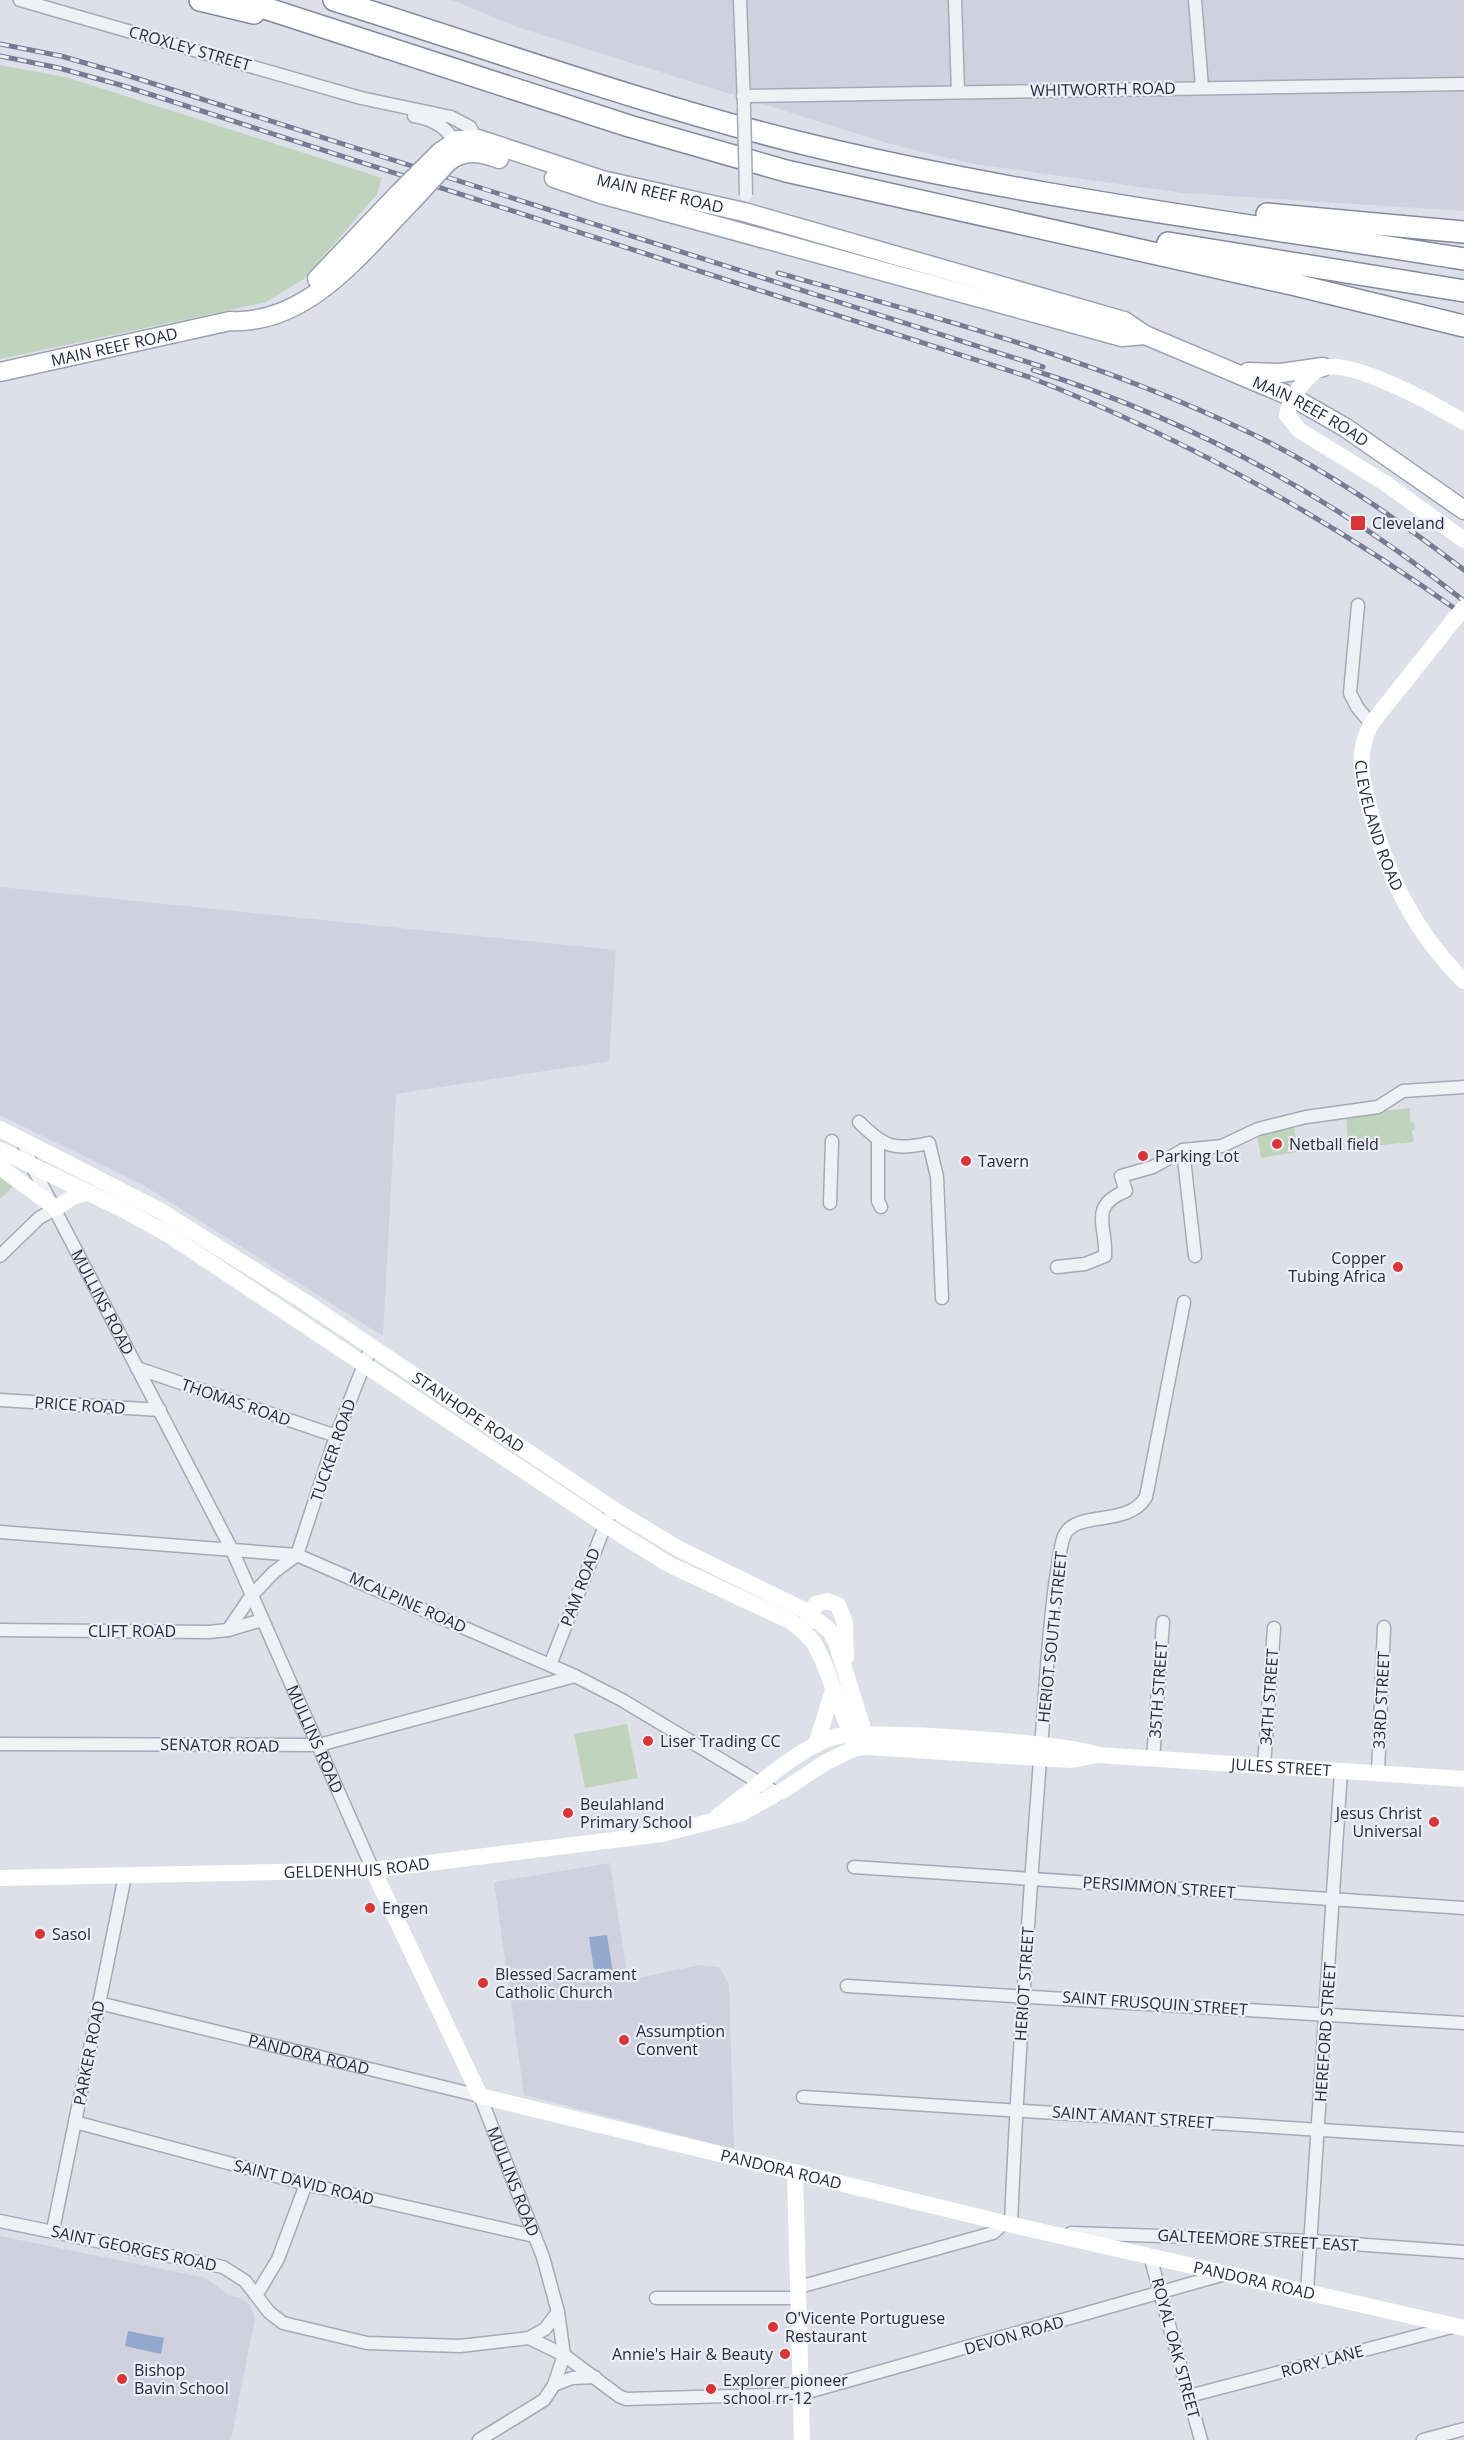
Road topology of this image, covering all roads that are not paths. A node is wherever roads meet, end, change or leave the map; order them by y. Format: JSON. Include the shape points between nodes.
{"nodes":[{"id":1,"x":20,"y":0,"type":"edge"},
{"id":2,"x":200,"y":0,"type":"edge"},
{"id":3,"x":240,"y":0,"type":"edge"},
{"id":4,"x":333,"y":0,"type":"edge"},
{"id":5,"x":342,"y":0,"type":"edge"},
{"id":6,"x":740,"y":0,"type":"edge"},
{"id":7,"x":955,"y":0,"type":"edge"},
{"id":8,"x":1195,"y":0,"type":"edge"},
{"id":9,"x":395,"y":19,"type":"junction"},
{"id":10,"x":376,"y":44,"type":"junction"},
{"id":11,"x":1464,"y":84,"type":"edge"},
{"id":12,"x":1202,"y":87,"type":"junction"},
{"id":13,"x":958,"y":92,"type":"junction"},
{"id":14,"x":744,"y":102,"type":"junction"},
{"id":15,"x":388,"y":107,"type":"junction"},
{"id":16,"x":479,"y":146,"type":"junction"},
{"id":17,"x":457,"y":148,"type":"junction"},
{"id":18,"x":574,"y":179,"type":"junction"},
{"id":19,"x":1030,"y":189,"type":"junction"},
{"id":20,"x":745,"y":204,"type":"junction"},
{"id":21,"x":940,"y":205,"type":"junction"},
{"id":22,"x":1464,"y":232,"type":"edge"},
{"id":23,"x":739,"y":233,"type":"junction"},
{"id":24,"x":1464,"y":259,"type":"edge"},
{"id":25,"x":1464,"y":291,"type":"edge"},
{"id":26,"x":1464,"y":326,"type":"edge"},
{"id":27,"x":1145,"y":335,"type":"junction"},
{"id":28,"x":1323,"y":367,"type":"junction"},
{"id":29,"x":1228,"y":370,"type":"junction"},
{"id":30,"x":0,"y":372,"type":"edge"},
{"id":31,"x":1293,"y":397,"type":"junction"},
{"id":32,"x":1464,"y":422,"type":"edge"},
{"id":33,"x":1464,"y":510,"type":"edge"},
{"id":34,"x":1464,"y":540,"type":"edge"},
{"id":35,"x":1358,"y":605,"type":"dead end"},
{"id":36,"x":1459,"y":614,"type":"edge"},
{"id":37,"x":1371,"y":724,"type":"junction"},
{"id":38,"x":1464,"y":981,"type":"edge"},
{"id":39,"x":1464,"y":1087,"type":"edge"},
{"id":40,"x":859,"y":1122,"type":"dead end"},
{"id":41,"x":0,"y":1130,"type":"edge"},
{"id":42,"x":878,"y":1140,"type":"junction"},
{"id":43,"x":23,"y":1141,"type":"junction"},
{"id":44,"x":832,"y":1141,"type":"dead end"},
{"id":45,"x":0,"y":1150,"type":"edge"},
{"id":46,"x":1183,"y":1150,"type":"junction"},
{"id":47,"x":32,"y":1166,"type":"junction"},
{"id":48,"x":0,"y":1167,"type":"edge"},
{"id":49,"x":88,"y":1193,"type":"junction"},
{"id":50,"x":830,"y":1203,"type":"dead end"},
{"id":51,"x":54,"y":1207,"type":"junction"},
{"id":52,"x":881,"y":1207,"type":"dead end"},
{"id":53,"x":1195,"y":1256,"type":"dead end"},
{"id":54,"x":0,"y":1257,"type":"edge"},
{"id":55,"x":1057,"y":1267,"type":"dead end"},
{"id":56,"x":942,"y":1298,"type":"dead end"},
{"id":57,"x":1184,"y":1302,"type":"dead end"},
{"id":58,"x":371,"y":1347,"type":"junction"},
{"id":59,"x":365,"y":1363,"type":"junction"},
{"id":60,"x":137,"y":1368,"type":"junction"},
{"id":61,"x":434,"y":1389,"type":"junction"},
{"id":62,"x":0,"y":1400,"type":"edge"},
{"id":63,"x":424,"y":1404,"type":"junction"},
{"id":64,"x":160,"y":1410,"type":"junction"},
{"id":65,"x":336,"y":1436,"type":"junction"},
{"id":66,"x":608,"y":1517,"type":"junction"},
{"id":67,"x":0,"y":1532,"type":"edge"},
{"id":68,"x":680,"y":1549,"type":"junction"},
{"id":69,"x":232,"y":1550,"type":"junction"},
{"id":70,"x":297,"y":1555,"type":"junction"},
{"id":71,"x":668,"y":1563,"type":"junction"},
{"id":72,"x":251,"y":1596,"type":"junction"},
{"id":73,"x":809,"y":1614,"type":"junction"},
{"id":74,"x":262,"y":1620,"type":"junction"},
{"id":75,"x":1163,"y":1622,"type":"dead end"},
{"id":76,"x":1384,"y":1627,"type":"dead end"},
{"id":77,"x":1274,"y":1628,"type":"dead end"},
{"id":78,"x":0,"y":1630,"type":"edge"},
{"id":79,"x":228,"y":1630,"type":"junction"},
{"id":80,"x":804,"y":1632,"type":"junction"},
{"id":81,"x":550,"y":1665,"type":"junction"},
{"id":82,"x":847,"y":1673,"type":"junction"},
{"id":83,"x":575,"y":1676,"type":"junction"},
{"id":84,"x":833,"y":1690,"type":"junction"},
{"id":85,"x":860,"y":1741,"type":"junction"},
{"id":86,"x":0,"y":1744,"type":"edge"},
{"id":87,"x":320,"y":1744,"type":"junction"},
{"id":88,"x":816,"y":1745,"type":"junction"},
{"id":89,"x":1041,"y":1752,"type":"junction"},
{"id":90,"x":1153,"y":1759,"type":"junction"},
{"id":91,"x":1264,"y":1766,"type":"junction"},
{"id":92,"x":1341,"y":1771,"type":"junction"},
{"id":93,"x":1378,"y":1773,"type":"junction"},
{"id":94,"x":1464,"y":1779,"type":"edge"},
{"id":95,"x":762,"y":1783,"type":"junction"},
{"id":96,"x":778,"y":1794,"type":"junction"},
{"id":97,"x":710,"y":1822,"type":"junction"},
{"id":98,"x":854,"y":1867,"type":"dead end"},
{"id":99,"x":374,"y":1870,"type":"junction"},
{"id":100,"x":125,"y":1875,"type":"junction"},
{"id":101,"x":0,"y":1878,"type":"edge"},
{"id":102,"x":1031,"y":1878,"type":"junction"},
{"id":103,"x":1334,"y":1900,"type":"junction"},
{"id":104,"x":1464,"y":1908,"type":"edge"},
{"id":105,"x":847,"y":1986,"type":"dead end"},
{"id":106,"x":1024,"y":1994,"type":"junction"},
{"id":107,"x":99,"y":2003,"type":"junction"},
{"id":108,"x":1327,"y":2014,"type":"junction"},
{"id":109,"x":1464,"y":2023,"type":"edge"},
{"id":110,"x":480,"y":2096,"type":"junction"},
{"id":111,"x":803,"y":2097,"type":"dead end"},
{"id":112,"x":1016,"y":2110,"type":"junction"},
{"id":113,"x":75,"y":2122,"type":"junction"},
{"id":114,"x":1317,"y":2129,"type":"junction"},
{"id":115,"x":1464,"y":2139,"type":"edge"},
{"id":116,"x":795,"y":2172,"type":"junction"},
{"id":117,"x":306,"y":2184,"type":"junction"},
{"id":118,"x":0,"y":2221,"type":"edge"},
{"id":119,"x":1007,"y":2224,"type":"junction"},
{"id":120,"x":53,"y":2230,"type":"junction"},
{"id":121,"x":1052,"y":2232,"type":"junction"},
{"id":122,"x":534,"y":2236,"type":"junction"},
{"id":123,"x":1311,"y":2241,"type":"junction"},
{"id":124,"x":1464,"y":2252,"type":"edge"},
{"id":125,"x":1150,"y":2256,"type":"junction"},
{"id":126,"x":1227,"y":2274,"type":"junction"},
{"id":127,"x":1307,"y":2292,"type":"junction"},
{"id":128,"x":799,"y":2293,"type":"junction"},
{"id":129,"x":257,"y":2294,"type":"junction"},
{"id":130,"x":1161,"y":2294,"type":"junction"},
{"id":131,"x":656,"y":2298,"type":"dead end"},
{"id":132,"x":558,"y":2312,"type":"junction"},
{"id":133,"x":1460,"y":2327,"type":"edge"},
{"id":134,"x":530,"y":2338,"type":"junction"},
{"id":135,"x":564,"y":2355,"type":"junction"},
{"id":136,"x":595,"y":2377,"type":"junction"},
{"id":137,"x":554,"y":2385,"type":"junction"},
{"id":138,"x":801,"y":2394,"type":"junction"},
{"id":139,"x":1190,"y":2396,"type":"junction"},
{"id":140,"x":1464,"y":2429,"type":"edge"},
{"id":141,"x":478,"y":2440,"type":"edge"},
{"id":142,"x":802,"y":2440,"type":"edge"},
{"id":143,"x":1201,"y":2440,"type":"edge"},
{"id":144,"x":1423,"y":2440,"type":"edge"}],
"edges":[{"from":1,"to":15,"type":"street","name":"CROXLEY STREET"},
{"from":2,"to":10,"type":"highway"},
{"from":3,"to":10,"type":"highway"},
{"from":4,"to":9,"type":"highway"},
{"from":5,"to":9,"type":"highway"},
{"from":6,"to":14,"type":"street"},
{"from":7,"to":13,"type":"street"},
{"from":8,"to":12,"type":"street"},
{"from":9,"to":19,"type":"highway","via":[[796,141]]},
{"from":10,"to":21,"type":"highway","via":[[718,152]]},
{"from":11,"to":12,"type":"street","name":"WHITWORTH ROAD"},
{"from":12,"to":13,"type":"street","name":"WHITWORTH ROAD"},
{"from":13,"to":14,"type":"street","name":"WHITWORTH ROAD"},
{"from":14,"to":20,"type":"street","bridge":true},
{"from":15,"to":16,"type":"street","name":"CROXLEY STREET","via":[[451,117],[470,127]]},
{"from":15,"to":17,"type":"street","name":"CROXLEY STREET","via":[[434,122],[445,129]]},
{"from":16,"to":17,"type":"main road","name":"MAIN REEF ROAD"},
{"from":16,"to":18,"type":"main road","name":"MAIN REEF ROAD"},
{"from":17,"to":30,"type":"main road","name":"MAIN REEF ROAD","bridge":true,"via":[[448,162],[405,197],[316,294],[273,315]]},
{"from":18,"to":20,"type":"main road","name":"MAIN REEF ROAD"},
{"from":18,"to":23,"type":"main road","name":"MAIN REEF ROAD"},
{"from":19,"to":22,"type":"highway"},
{"from":19,"to":24,"type":"highway"},
{"from":20,"to":23,"type":"street"},
{"from":20,"to":27,"type":"main road","name":"MAIN REEF ROAD","via":[[1100,313],[1124,321]]},
{"from":21,"to":25,"type":"highway"},
{"from":21,"to":26,"type":"highway"},
{"from":23,"to":27,"type":"main road","name":"MAIN REEF ROAD","via":[[1122,337]]},
{"from":27,"to":29,"type":"main road","name":"MAIN REEF ROAD"},
{"from":28,"to":29,"type":"main road","via":[[1269,374]]},
{"from":28,"to":31,"type":"main road","via":[[1309,376]]},
{"from":28,"to":32,"type":"main road","via":[[1376,378]]},
{"from":29,"to":31,"type":"main road","name":"MAIN REEF ROAD"},
{"from":31,"to":33,"type":"main road","name":"MAIN REEF ROAD","via":[[1356,435]]},
{"from":31,"to":34,"type":"main road","via":[[1287,415],[1299,430],[1385,483]]},
{"from":35,"to":37,"type":"street","via":[[1350,693]]},
{"from":36,"to":37,"type":"main road","name":"CLEVELAND ROAD"},
{"from":37,"to":38,"type":"main road","name":"CLEVELAND ROAD","via":[[1361,748],[1360,770],[1392,879],[1427,940]]},
{"from":39,"to":46,"type":"street","via":[[1403,1090],[1378,1107],[1306,1117],[1258,1129],[1222,1146]]},
{"from":40,"to":42,"type":"street"},
{"from":41,"to":43,"type":"main road","name":"STANHOPE ROAD"},
{"from":42,"to":52,"type":"street"},
{"from":42,"to":56,"type":"street","via":[[888,1146],[904,1147],[929,1143],[937,1177]]},
{"from":43,"to":47,"type":"street","name":"MULLINS ROAD"},
{"from":43,"to":58,"type":"main road","name":"STANHOPE ROAD","via":[[159,1210]]},
{"from":44,"to":50,"type":"street"},
{"from":45,"to":47,"type":"main road","name":"STANHOPE ROAD"},
{"from":46,"to":53,"type":"street"},
{"from":46,"to":55,"type":"street","via":[[1153,1167],[1121,1176],[1126,1191],[1113,1196],[1101,1215],[1104,1256],[1085,1264]]},
{"from":47,"to":49,"type":"main road","name":"STANHOPE ROAD"},
{"from":47,"to":51,"type":"street","name":"MULLINS ROAD"},
{"from":48,"to":51,"type":"main road"},
{"from":49,"to":51,"type":"main road"},
{"from":49,"to":59,"type":"main road","name":"STANHOPE ROAD","via":[[169,1235]]},
{"from":51,"to":54,"type":"street"},
{"from":51,"to":60,"type":"street","name":"MULLINS ROAD"},
{"from":57,"to":89,"type":"street","name":"HERIOT SOUTH STREET","via":[[1142,1505],[1131,1513],[1075,1525],[1064,1538],[1053,1598]]},
{"from":58,"to":59,"type":"street","name":"TUCKER ROAD"},
{"from":58,"to":61,"type":"main road","name":"STANHOPE ROAD"},
{"from":59,"to":63,"type":"main road","name":"STANHOPE ROAD"},
{"from":59,"to":65,"type":"street","name":"TUCKER ROAD"},
{"from":60,"to":64,"type":"street","name":"MULLINS ROAD"},
{"from":60,"to":65,"type":"street","name":"THOMAS ROAD"},
{"from":61,"to":63,"type":"main road"},
{"from":61,"to":66,"type":"main road","name":"STANHOPE ROAD"},
{"from":62,"to":64,"type":"street","name":"PRICE ROAD"},
{"from":63,"to":66,"type":"main road","name":"STANHOPE ROAD"},
{"from":64,"to":69,"type":"street","name":"MULLINS ROAD"},
{"from":65,"to":70,"type":"street","name":"TUCKER ROAD"},
{"from":66,"to":68,"type":"main road","name":"STANHOPE ROAD"},
{"from":66,"to":71,"type":"main road","name":"STANHOPE ROAD"},
{"from":66,"to":81,"type":"street","name":"PAM ROAD"},
{"from":67,"to":69,"type":"street","name":"MCALPINE ROAD"},
{"from":68,"to":71,"type":"main road"},
{"from":68,"to":73,"type":"main road","name":"STANHOPE ROAD"},
{"from":69,"to":70,"type":"street","name":"MCALPINE ROAD"},
{"from":69,"to":72,"type":"street","name":"MULLINS ROAD"},
{"from":70,"to":72,"type":"street"},
{"from":70,"to":81,"type":"street","name":"MCALPINE ROAD"},
{"from":71,"to":80,"type":"main road","name":"STANHOPE ROAD","via":[[790,1621]]},
{"from":72,"to":74,"type":"street","name":"MULLINS ROAD"},
{"from":72,"to":79,"type":"street"},
{"from":73,"to":80,"type":"main road"},
{"from":73,"to":82,"type":"main road","name":"STANHOPE ROAD","via":[[830,1631]]},
{"from":73,"to":82,"type":"main road","via":[[823,1601],[841,1608]]},
{"from":74,"to":79,"type":"street","name":"CLIFT ROAD"},
{"from":74,"to":87,"type":"street","name":"MULLINS ROAD"},
{"from":75,"to":90,"type":"street","name":"35TH STREET"},
{"from":76,"to":93,"type":"street","name":"33RD STREET"},
{"from":77,"to":91,"type":"street","name":"34TH STREET"},
{"from":78,"to":79,"type":"street","name":"CLIFT ROAD"},
{"from":80,"to":84,"type":"main road","name":"STANHOPE ROAD","via":[[814,1643]]},
{"from":81,"to":83,"type":"street","name":"MCALPINE ROAD"},
{"from":82,"to":85,"type":"main road","name":"STANHOPE ROAD"},
{"from":83,"to":87,"type":"street","name":"SENATOR ROAD"},
{"from":83,"to":95,"type":"street","name":"MCALPINE ROAD"},
{"from":84,"to":85,"type":"main road","name":"STANHOPE ROAD"},
{"from":84,"to":88,"type":"main road"},
{"from":85,"to":88,"type":"main road","name":"GELDENHUIS ROAD","via":[[833,1737]]},
{"from":85,"to":89,"type":"main road","name":"JULES STREET"},
{"from":85,"to":96,"type":"main road","name":"GELDENHUIS ROAD"},
{"from":86,"to":87,"type":"street","name":"SENATOR ROAD"},
{"from":87,"to":99,"type":"street","name":"MULLINS ROAD"},
{"from":88,"to":95,"type":"main road","name":"GELDENHUIS ROAD"},
{"from":89,"to":90,"type":"main road","name":"JULES STREET","via":[[1080,1760],[1098,1755]]},
{"from":89,"to":102,"type":"street","name":"HERIOT STREET"},
{"from":90,"to":91,"type":"main road","name":"JULES STREET"},
{"from":91,"to":92,"type":"main road","name":"JULES STREET"},
{"from":92,"to":93,"type":"main road","name":"JULES STREET"},
{"from":92,"to":103,"type":"street","name":"HEREFORD STREET"},
{"from":93,"to":94,"type":"main road","name":"JULES STREET"},
{"from":95,"to":96,"type":"street","name":"MCALPINE ROAD"},
{"from":95,"to":97,"type":"main road","name":"GELDENHUIS ROAD"},
{"from":96,"to":97,"type":"main road","name":"GELDENHUIS ROAD","via":[[740,1814]]},
{"from":97,"to":99,"type":"main road","name":"GELDENHUIS ROAD","via":[[662,1834]]},
{"from":98,"to":102,"type":"street","name":"PERSIMMON STREET"},
{"from":99,"to":100,"type":"main road","name":"GELDENHUIS ROAD"},
{"from":99,"to":110,"type":"main road","name":"MULLINS ROAD"},
{"from":100,"to":101,"type":"main road","name":"GELDENHUIS ROAD"},
{"from":100,"to":107,"type":"street","name":"PARKER ROAD"},
{"from":102,"to":103,"type":"street","name":"PERSIMMON STREET"},
{"from":102,"to":106,"type":"street","name":"HERIOT STREET"},
{"from":103,"to":104,"type":"street","name":"PERSIMMON STREET"},
{"from":103,"to":108,"type":"street","name":"HEREFORD STREET"},
{"from":105,"to":106,"type":"street","name":"SAINT FRUSQUIN STREET"},
{"from":106,"to":108,"type":"street","name":"SAINT FRUSQUIN STREET"},
{"from":106,"to":112,"type":"street","name":"HERIOT STREET"},
{"from":107,"to":110,"type":"street","name":"PANDORA ROAD"},
{"from":107,"to":113,"type":"street","name":"PARKER ROAD"},
{"from":108,"to":109,"type":"street","name":"SAINT FRUSQUIN STREET"},
{"from":108,"to":114,"type":"street","name":"HEREFORD STREET"},
{"from":110,"to":116,"type":"main road","name":"PANDORA ROAD"},
{"from":110,"to":122,"type":"street","name":"MULLINS ROAD"},
{"from":111,"to":112,"type":"street","name":"SAINT AMANT STREET"},
{"from":112,"to":114,"type":"street","name":"SAINT AMANT STREET"},
{"from":112,"to":119,"type":"street","name":"HERIOT STREET"},
{"from":113,"to":117,"type":"street","name":"SAINT DAVID ROAD"},
{"from":113,"to":120,"type":"street","name":"PARKER ROAD"},
{"from":114,"to":115,"type":"street","name":"SAINT AMANT STREET"},
{"from":114,"to":123,"type":"street","name":"HEREFORD STREET"},
{"from":116,"to":119,"type":"main road","name":"PANDORA ROAD"},
{"from":116,"to":128,"type":"main road"},
{"from":117,"to":122,"type":"street","name":"SAINT DAVID ROAD"},
{"from":117,"to":129,"type":"street","via":[[278,2259]]},
{"from":118,"to":120,"type":"street","name":"SAINT GEORGES ROAD"},
{"from":119,"to":121,"type":"main road","name":"PANDORA ROAD"},
{"from":119,"to":128,"type":"street","via":[[993,2233]]},
{"from":120,"to":129,"type":"street","name":"SAINT GEORGES ROAD","via":[[223,2267]]},
{"from":121,"to":123,"type":"street","name":"GALTEEMORE STREET EAST"},
{"from":121,"to":125,"type":"main road","name":"PANDORA ROAD"},
{"from":122,"to":132,"type":"street","name":"MULLINS ROAD"},
{"from":123,"to":124,"type":"street","name":"GALTEEMORE STREET EAST"},
{"from":123,"to":127,"type":"street","name":"HEREFORD STREET"},
{"from":125,"to":126,"type":"main road","name":"PANDORA ROAD"},
{"from":125,"to":130,"type":"street","name":"ROYAL OAK STREET"},
{"from":126,"to":127,"type":"main road","name":"PANDORA ROAD"},
{"from":126,"to":130,"type":"street","name":"DEVON ROAD"},
{"from":127,"to":133,"type":"main road","name":"PANDORA ROAD"},
{"from":128,"to":131,"type":"street"},
{"from":128,"to":138,"type":"main road"},
{"from":129,"to":134,"type":"street","name":"SAINT GEORGES ROAD","via":[[269,2312],[283,2323],[367,2343],[460,2346]]},
{"from":130,"to":138,"type":"street","name":"DEVON ROAD"},
{"from":130,"to":139,"type":"street","name":"ROYAL OAK STREET"},
{"from":132,"to":134,"type":"street","via":[[545,2329]]},
{"from":132,"to":135,"type":"street","name":"MULLINS ROAD"},
{"from":133,"to":139,"type":"street","name":"RORY LANE"},
{"from":134,"to":135,"type":"street"},
{"from":135,"to":136,"type":"street"},
{"from":135,"to":137,"type":"street"},
{"from":136,"to":137,"type":"street","via":[[572,2378]]},
{"from":136,"to":138,"type":"street","via":[[619,2396],[634,2399]]},
{"from":137,"to":141,"type":"street","via":[[538,2405]]},
{"from":138,"to":142,"type":"main road"},
{"from":139,"to":143,"type":"street","name":"ROYAL OAK STREET"},
{"from":140,"to":144,"type":"street"}]}
